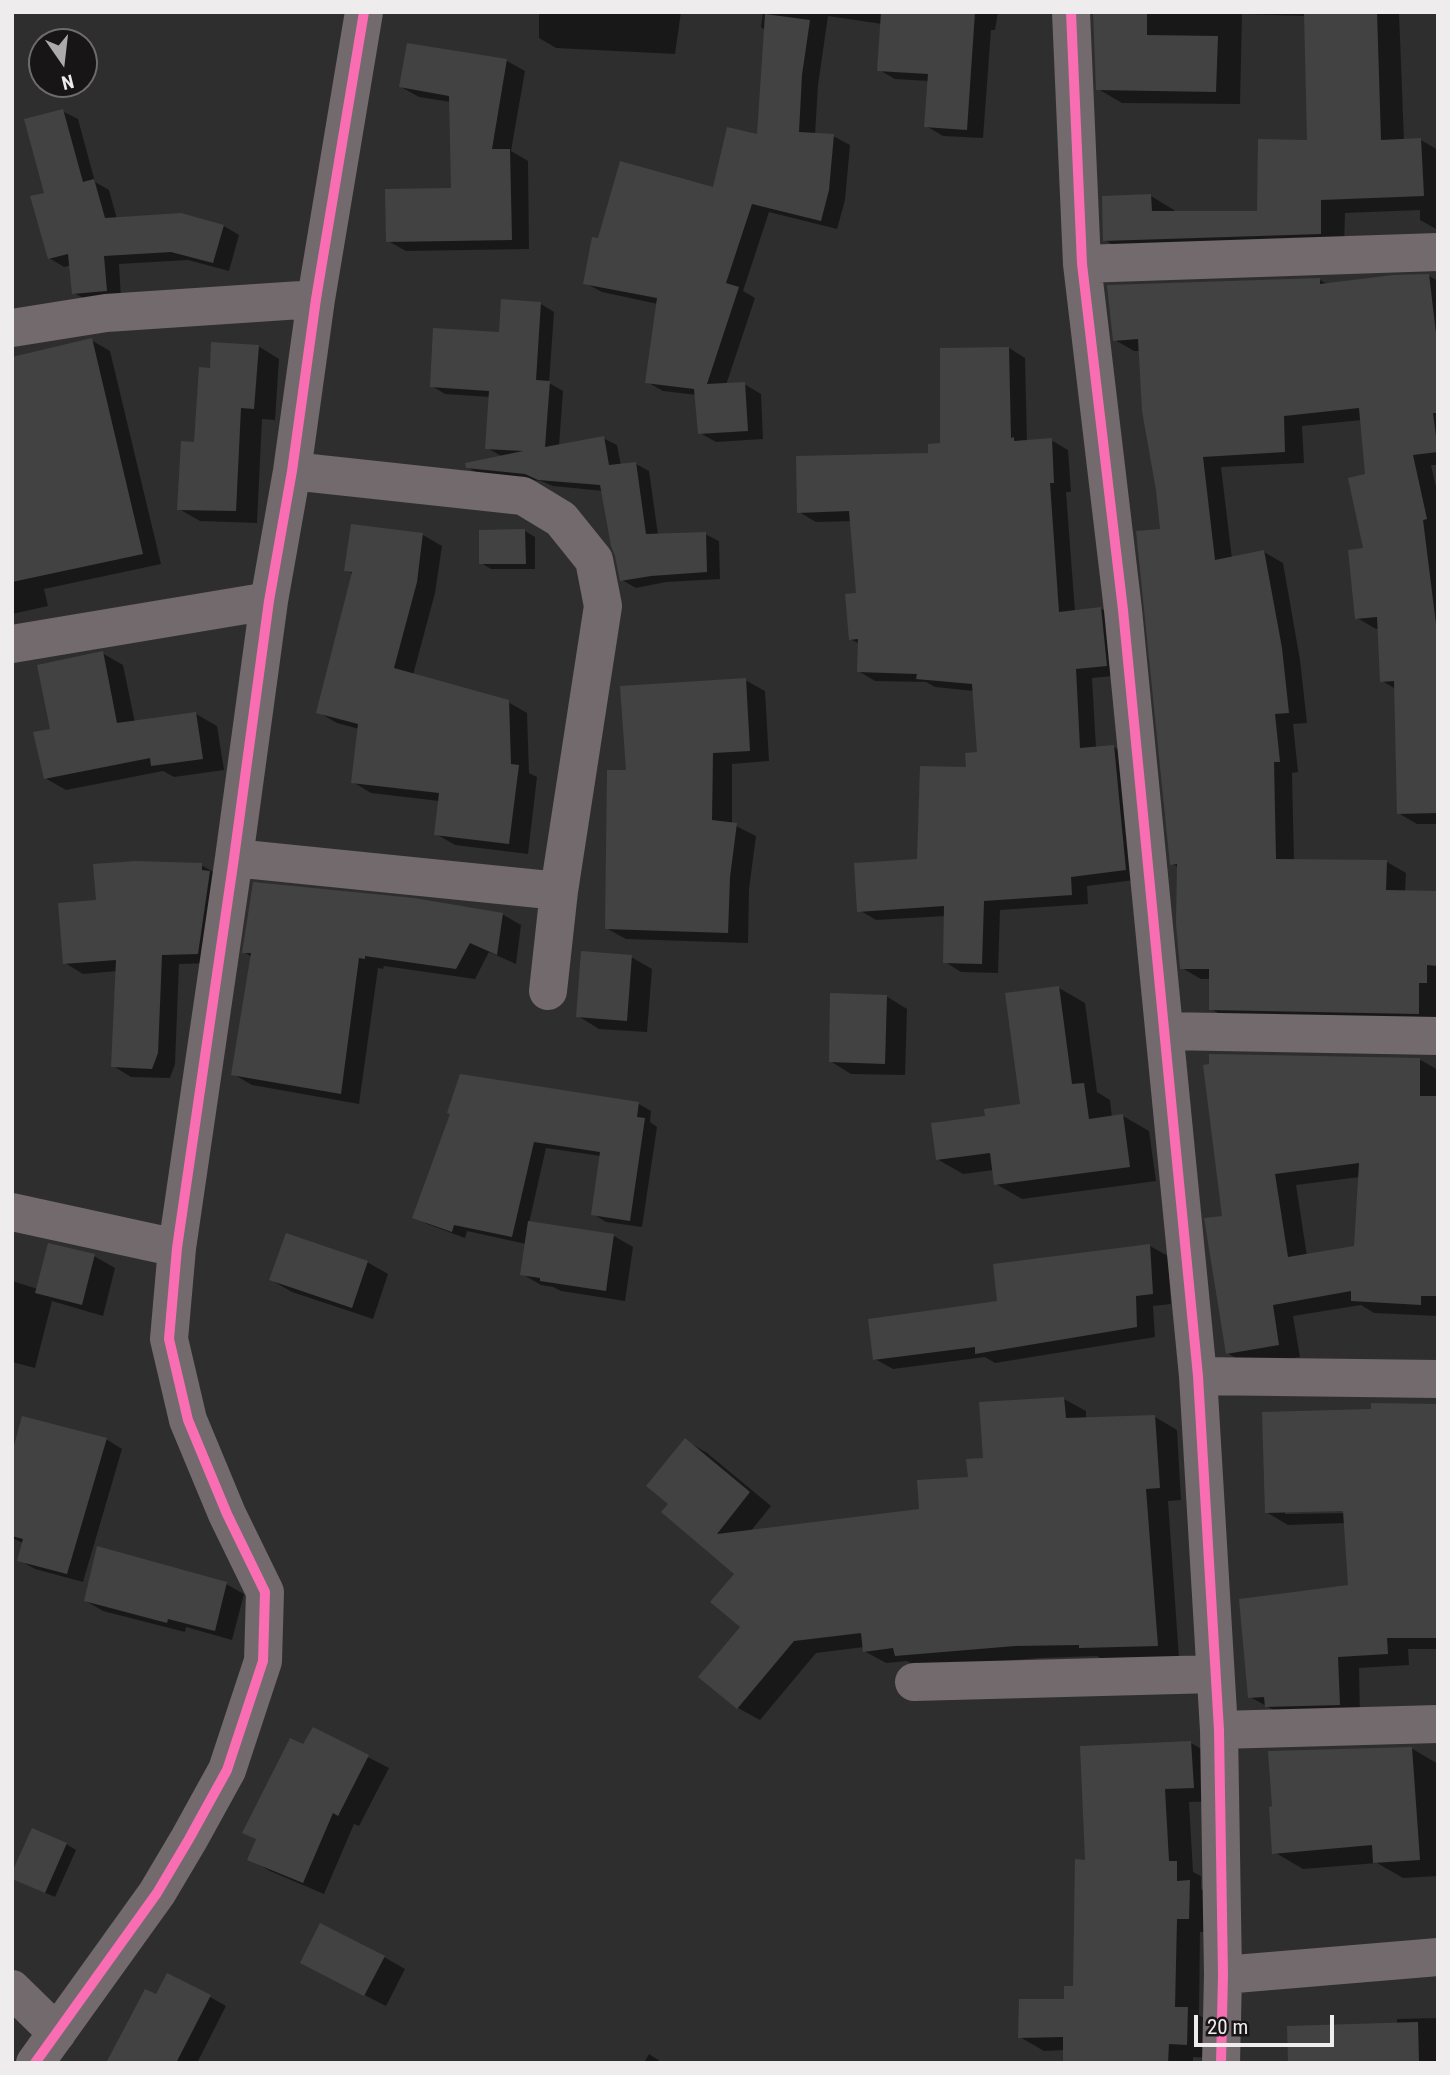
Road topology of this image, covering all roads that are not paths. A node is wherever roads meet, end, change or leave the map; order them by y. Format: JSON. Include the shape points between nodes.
{"nodes":[{"id":1,"x":364,"y":12,"type":"edge"},
{"id":2,"x":1071,"y":12,"type":"edge"},
{"id":3,"x":1438,"y":252,"type":"edge"},
{"id":4,"x":1082,"y":264,"type":"junction"},
{"id":5,"x":316,"y":299,"type":"junction"},
{"id":6,"x":12,"y":328,"type":"edge"},
{"id":7,"x":292,"y":471,"type":"junction"},
{"id":8,"x":269,"y":601,"type":"junction"},
{"id":9,"x":12,"y":644,"type":"edge"},
{"id":10,"x":234,"y":858,"type":"junction"},
{"id":11,"x":559,"y":891,"type":"junction"},
{"id":12,"x":548,"y":991,"type":"dead end"},
{"id":13,"x":1165,"y":1031,"type":"junction"},
{"id":14,"x":1438,"y":1036,"type":"edge"},
{"id":15,"x":12,"y":1212,"type":"edge"},
{"id":16,"x":177,"y":1248,"type":"junction"},
{"id":17,"x":1198,"y":1376,"type":"junction"},
{"id":18,"x":1438,"y":1379,"type":"edge"},
{"id":19,"x":1215,"y":1674,"type":"junction"},
{"id":20,"x":914,"y":1682,"type":"dead end"},
{"id":21,"x":1438,"y":1724,"type":"edge"},
{"id":22,"x":1219,"y":1730,"type":"junction"},
{"id":23,"x":1438,"y":1956,"type":"edge"},
{"id":24,"x":1223,"y":1975,"type":"junction"},
{"id":25,"x":12,"y":1989,"type":"edge"},
{"id":26,"x":46,"y":2048,"type":"edge"},
{"id":27,"x":1221,"y":2063,"type":"edge"}],
"edges":[{"from":1,"to":5,"type":"street"},
{"from":2,"to":4,"type":"street"},
{"from":3,"to":4,"type":"street"},
{"from":4,"to":13,"type":"street","via":[[1123,610]]},
{"from":5,"to":6,"type":"street","via":[[106,313]]},
{"from":5,"to":7,"type":"street"},
{"from":7,"to":8,"type":"street"},
{"from":7,"to":11,"type":"street","via":[[523,496],[561,519],[594,560],[603,606]]},
{"from":8,"to":9,"type":"street"},
{"from":8,"to":10,"type":"street"},
{"from":10,"to":11,"type":"street"},
{"from":10,"to":16,"type":"street"},
{"from":11,"to":12,"type":"street"},
{"from":13,"to":14,"type":"street"},
{"from":13,"to":17,"type":"street"},
{"from":15,"to":16,"type":"street"},
{"from":16,"to":26,"type":"street","via":[[169,1339],[188,1420],[265,1592],[263,1661],[227,1770],[157,1893]]},
{"from":17,"to":18,"type":"street"},
{"from":17,"to":19,"type":"street"},
{"from":19,"to":20,"type":"street"},
{"from":19,"to":22,"type":"street"},
{"from":21,"to":22,"type":"street"},
{"from":22,"to":24,"type":"street"},
{"from":23,"to":24,"type":"street"},
{"from":24,"to":27,"type":"street"},
{"from":25,"to":26,"type":"street"}]}
